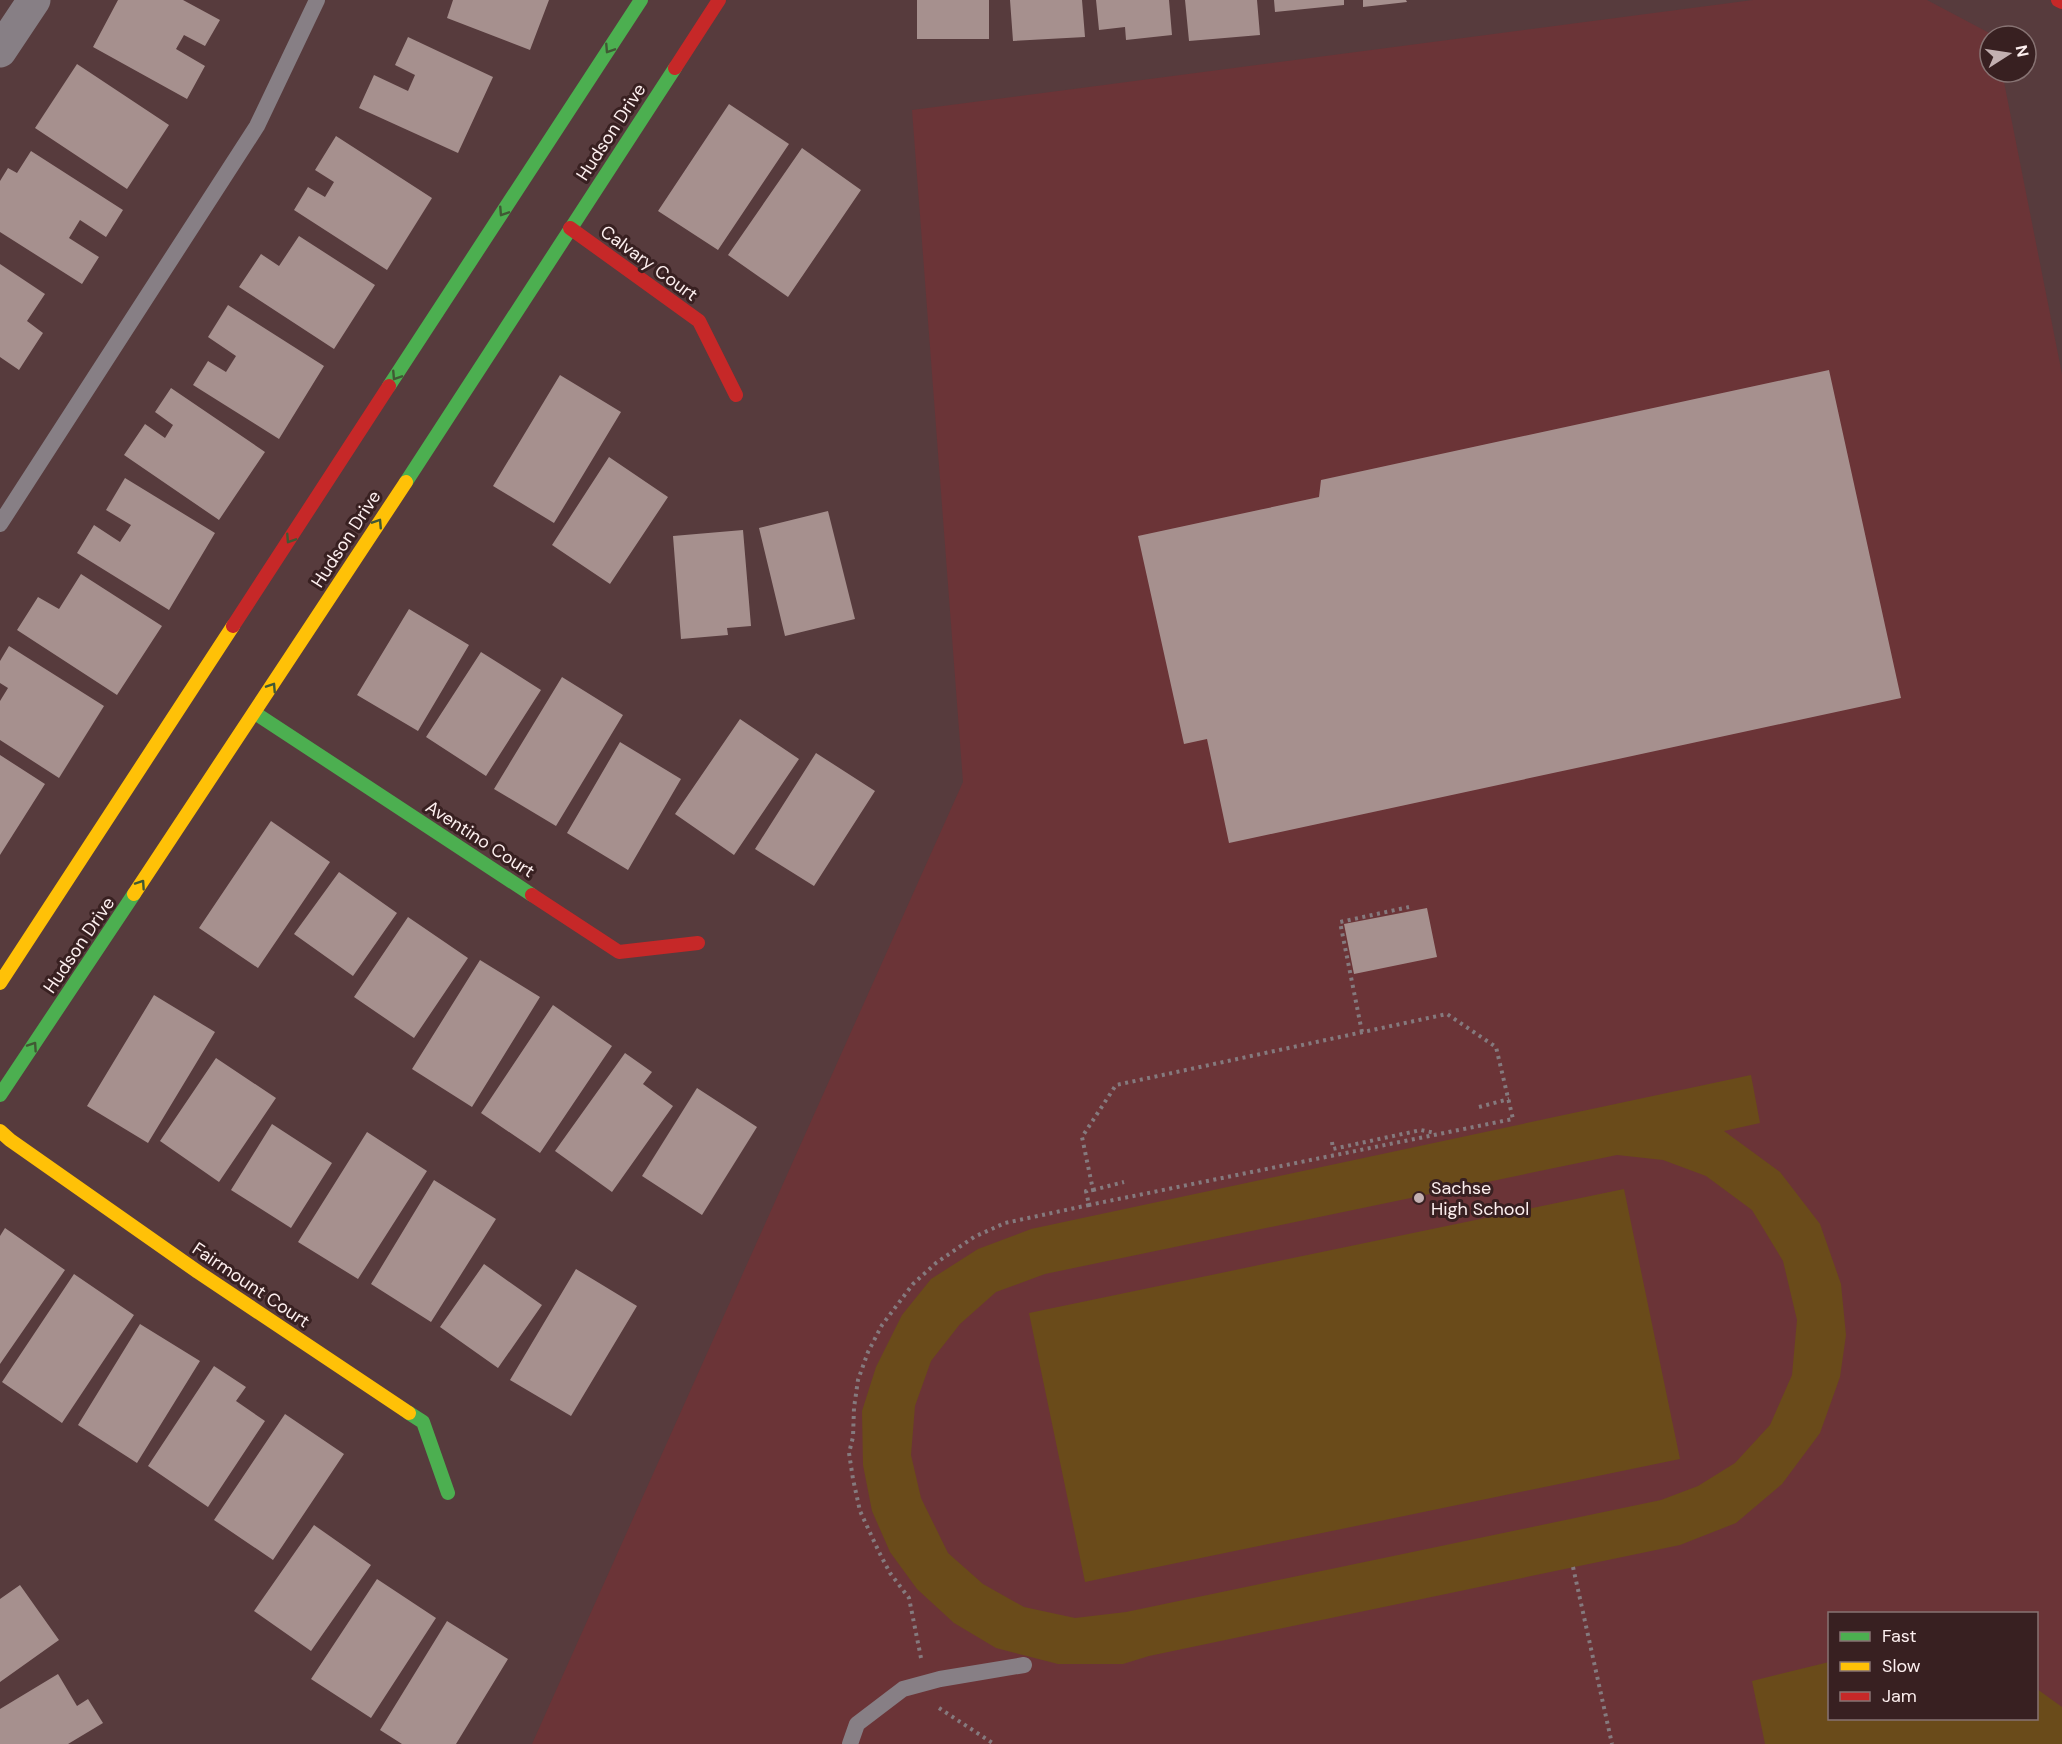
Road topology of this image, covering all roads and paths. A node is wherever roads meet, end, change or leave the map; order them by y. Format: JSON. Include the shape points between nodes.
{"nodes":[{"id":1,"x":34,"y":0,"type":"edge"},
{"id":2,"x":317,"y":0,"type":"edge"},
{"id":3,"x":641,"y":0,"type":"edge"},
{"id":4,"x":718,"y":0,"type":"edge"},
{"id":5,"x":0,"y":51,"type":"edge"},
{"id":6,"x":570,"y":228,"type":"junction"},
{"id":7,"x":736,"y":395,"type":"dead end"},
{"id":8,"x":0,"y":524,"type":"edge"},
{"id":9,"x":255,"y":713,"type":"junction"},
{"id":10,"x":1409,"y":907,"type":"dead end"},
{"id":11,"x":698,"y":943,"type":"dead end"},
{"id":12,"x":0,"y":983,"type":"edge"},
{"id":13,"x":1362,"y":1032,"type":"junction"},
{"id":14,"x":0,"y":1095,"type":"edge"},
{"id":15,"x":1509,"y":1099,"type":"junction"},
{"id":16,"x":1479,"y":1107,"type":"dead end"},
{"id":17,"x":0,"y":1131,"type":"edge"},
{"id":18,"x":1439,"y":1134,"type":"junction"},
{"id":19,"x":1332,"y":1142,"type":"dead end"},
{"id":20,"x":1124,"y":1182,"type":"dead end"},
{"id":21,"x":1093,"y":1190,"type":"junction"},
{"id":22,"x":1089,"y":1205,"type":"junction"},
{"id":23,"x":448,"y":1493,"type":"dead end"},
{"id":24,"x":1573,"y":1567,"type":"dead end"},
{"id":25,"x":1024,"y":1665,"type":"dead end"},
{"id":26,"x":927,"y":1683,"type":"junction"},
{"id":27,"x":850,"y":1744,"type":"edge"},
{"id":28,"x":994,"y":1744,"type":"edge"},
{"id":29,"x":1612,"y":1744,"type":"edge"}],
"edges":[{"from":1,"to":5,"type":"street"},
{"from":2,"to":8,"type":"lane","via":[[257,126]]},
{"from":3,"to":12,"type":"street","one_way":true},
{"from":4,"to":6,"type":"street","name":"Hudson Drive"},
{"from":6,"to":7,"type":"street","name":"Calvary Court","via":[[699,321]]},
{"from":9,"to":6,"type":"street","name":"Hudson Drive","one_way":true},
{"from":9,"to":11,"type":"street","name":"Aventino Court","via":[[619,952]]},
{"from":14,"to":9,"type":"street","name":"Hudson Drive","one_way":true},
{"from":10,"to":13,"type":"path","via":[[1340,922]]},
{"from":13,"to":15,"type":"path","via":[[1447,1014],[1496,1047]]},
{"from":13,"to":21,"type":"path","via":[[1116,1085],[1082,1137]]},
{"from":15,"to":16,"type":"path"},
{"from":15,"to":18,"type":"path","via":[[1513,1119]]},
{"from":17,"to":23,"type":"street","name":"Fairmount Court","via":[[198,1272],[423,1422]]},
{"from":18,"to":19,"type":"path","via":[[1421,1130],[1333,1149]]},
{"from":18,"to":22,"type":"path"},
{"from":20,"to":21,"type":"path"},
{"from":21,"to":22,"type":"path","via":[[1086,1191]]},
{"from":22,"to":26,"type":"path","via":[[1005,1223],[974,1237],[936,1263],[913,1284],[882,1324],[858,1380],[849,1453],[860,1511],[890,1573],[909,1598]]},
{"from":24,"to":29,"type":"path"},
{"from":25,"to":26,"type":"lane"},
{"from":26,"to":27,"type":"lane","via":[[903,1689],[857,1724]]},
{"from":26,"to":28,"type":"path","via":[[934,1705]]}]}
